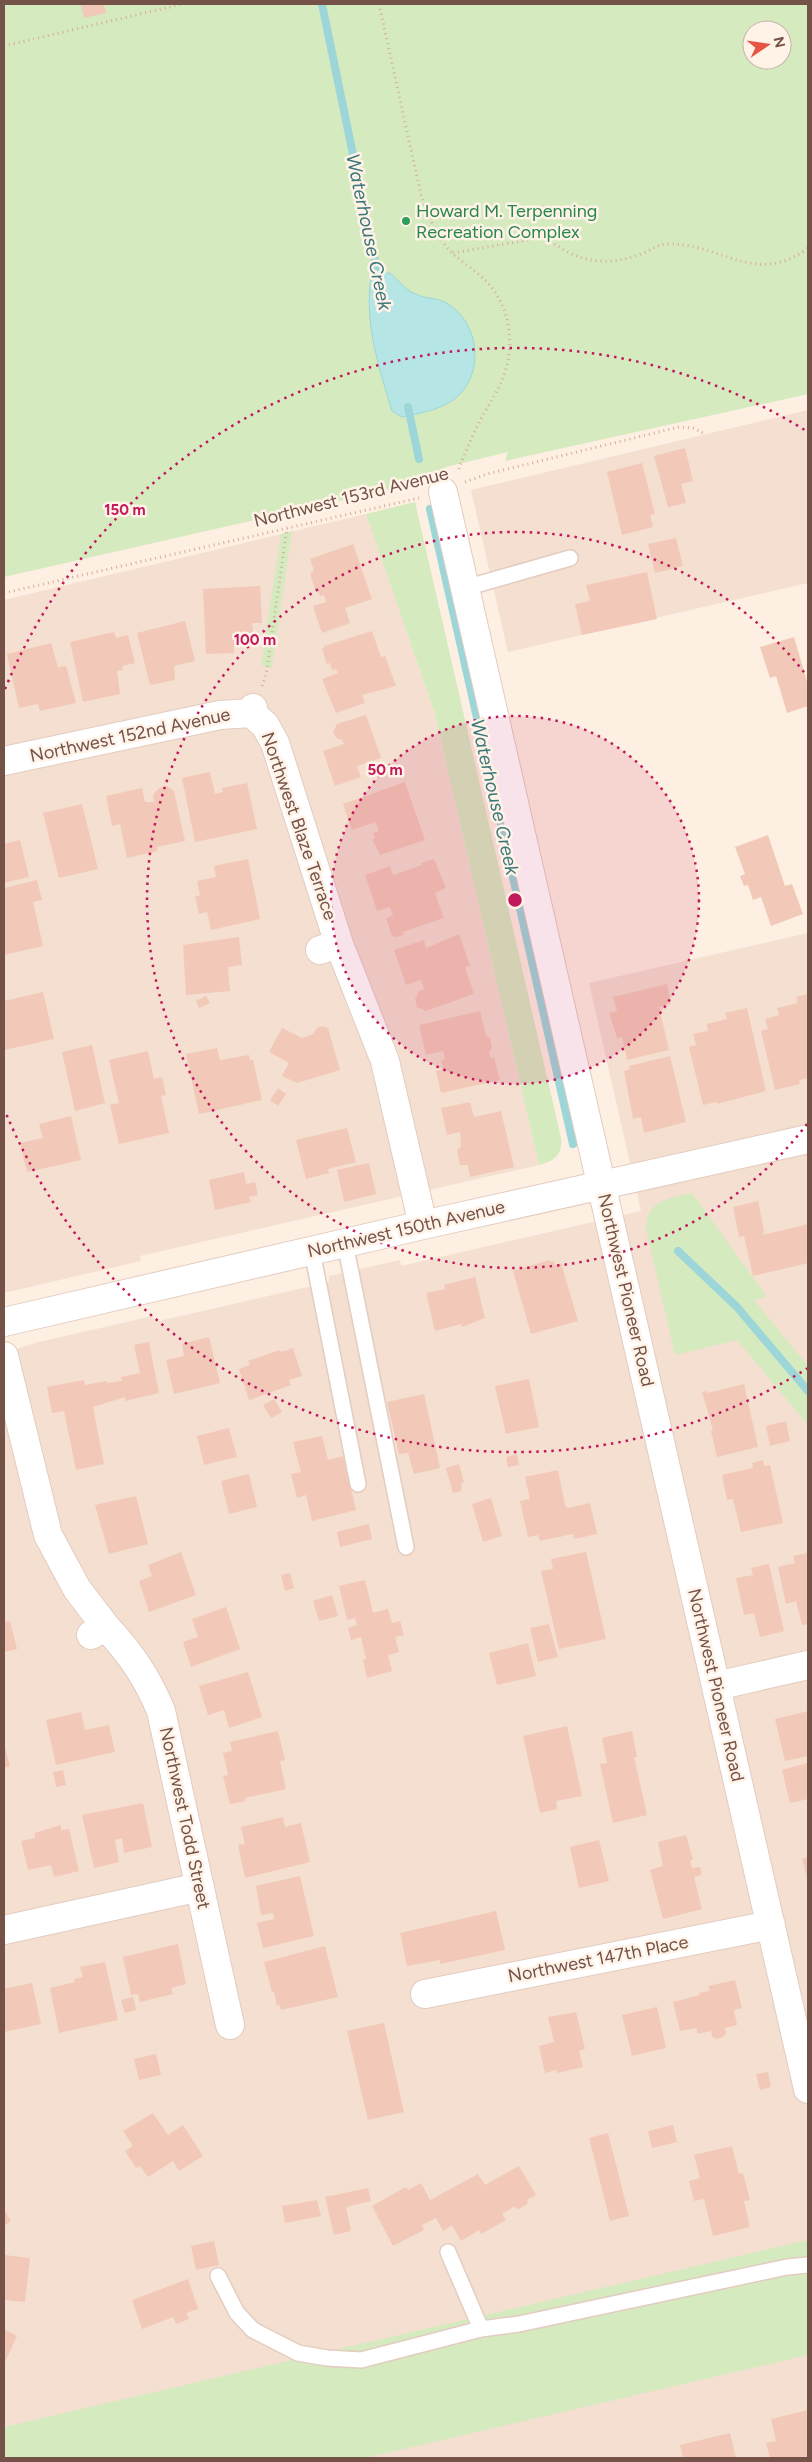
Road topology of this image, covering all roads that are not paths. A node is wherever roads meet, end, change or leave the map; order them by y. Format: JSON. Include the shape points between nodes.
{"nodes":[{"id":1,"x":443,"y":492,"type":"road end"},
{"id":2,"x":570,"y":558,"type":"dead end"},
{"id":3,"x":465,"y":588,"type":"junction"},
{"id":4,"x":252,"y":710,"type":"joint"},
{"id":5,"x":4,"y":761,"type":"edge"},
{"id":6,"x":808,"y":1139,"type":"edge"},
{"id":7,"x":602,"y":1185,"type":"junction"},
{"id":8,"x":423,"y":1225,"type":"junction"},
{"id":9,"x":345,"y":1243,"type":"junction"},
{"id":10,"x":312,"y":1251,"type":"junction"},
{"id":11,"x":4,"y":1322,"type":"edge"},
{"id":12,"x":4,"y":1356,"type":"edge"},
{"id":13,"x":358,"y":1484,"type":"dead end"},
{"id":14,"x":406,"y":1547,"type":"dead end"},
{"id":15,"x":808,"y":1665,"type":"edge"},
{"id":16,"x":716,"y":1686,"type":"junction"},
{"id":17,"x":200,"y":1886,"type":"junction"},
{"id":18,"x":771,"y":1925,"type":"junction"},
{"id":19,"x":4,"y":1930,"type":"edge"},
{"id":20,"x":425,"y":1994,"type":"dead end"},
{"id":21,"x":230,"y":2025,"type":"dead end"},
{"id":22,"x":808,"y":2089,"type":"edge"},
{"id":23,"x":448,"y":2252,"type":"dead end"},
{"id":24,"x":808,"y":2265,"type":"edge"},
{"id":25,"x":218,"y":2276,"type":"dead end"},
{"id":26,"x":481,"y":2329,"type":"junction"}],
"edges":[{"from":1,"to":3,"type":"street","name":"Northwest Pioneer Road"},
{"from":2,"to":3,"type":"lane"},
{"from":3,"to":7,"type":"street","name":"Northwest Pioneer Road"},
{"from":4,"to":5,"type":"street","name":"Northwest 152nd Avenue"},
{"from":4,"to":8,"type":"street","name":"Northwest Blaze Terrace","via":[[265,724],[275,743],[330,947],[384,1061]]},
{"from":6,"to":7,"type":"street","name":"Northwest 150th Avenue"},
{"from":7,"to":8,"type":"street","name":"Northwest 150th Avenue"},
{"from":7,"to":16,"type":"street","name":"Northwest Pioneer Road"},
{"from":8,"to":9,"type":"street","name":"Northwest 150th Avenue"},
{"from":9,"to":10,"type":"street","name":"Northwest 150th Avenue"},
{"from":9,"to":14,"type":"lane"},
{"from":10,"to":11,"type":"street","name":"Northwest 150th Avenue"},
{"from":10,"to":13,"type":"lane"},
{"from":12,"to":17,"type":"street","name":"Northwest Todd Street","via":[[48,1535],[98,1631],[132,1656],[162,1711]]},
{"from":15,"to":16,"type":"street"},
{"from":16,"to":18,"type":"street","name":"Northwest Pioneer Road"},
{"from":17,"to":19,"type":"street"},
{"from":17,"to":21,"type":"street","name":"Northwest Todd Street"},
{"from":18,"to":20,"type":"street","name":"Northwest 147th Place"},
{"from":18,"to":22,"type":"street","name":"Northwest Pioneer Road"},
{"from":23,"to":26,"type":"lane"},
{"from":24,"to":26,"type":"lane"},
{"from":25,"to":26,"type":"lane","via":[[237,2313],[253,2330],[298,2353],[361,2360]]}]}
